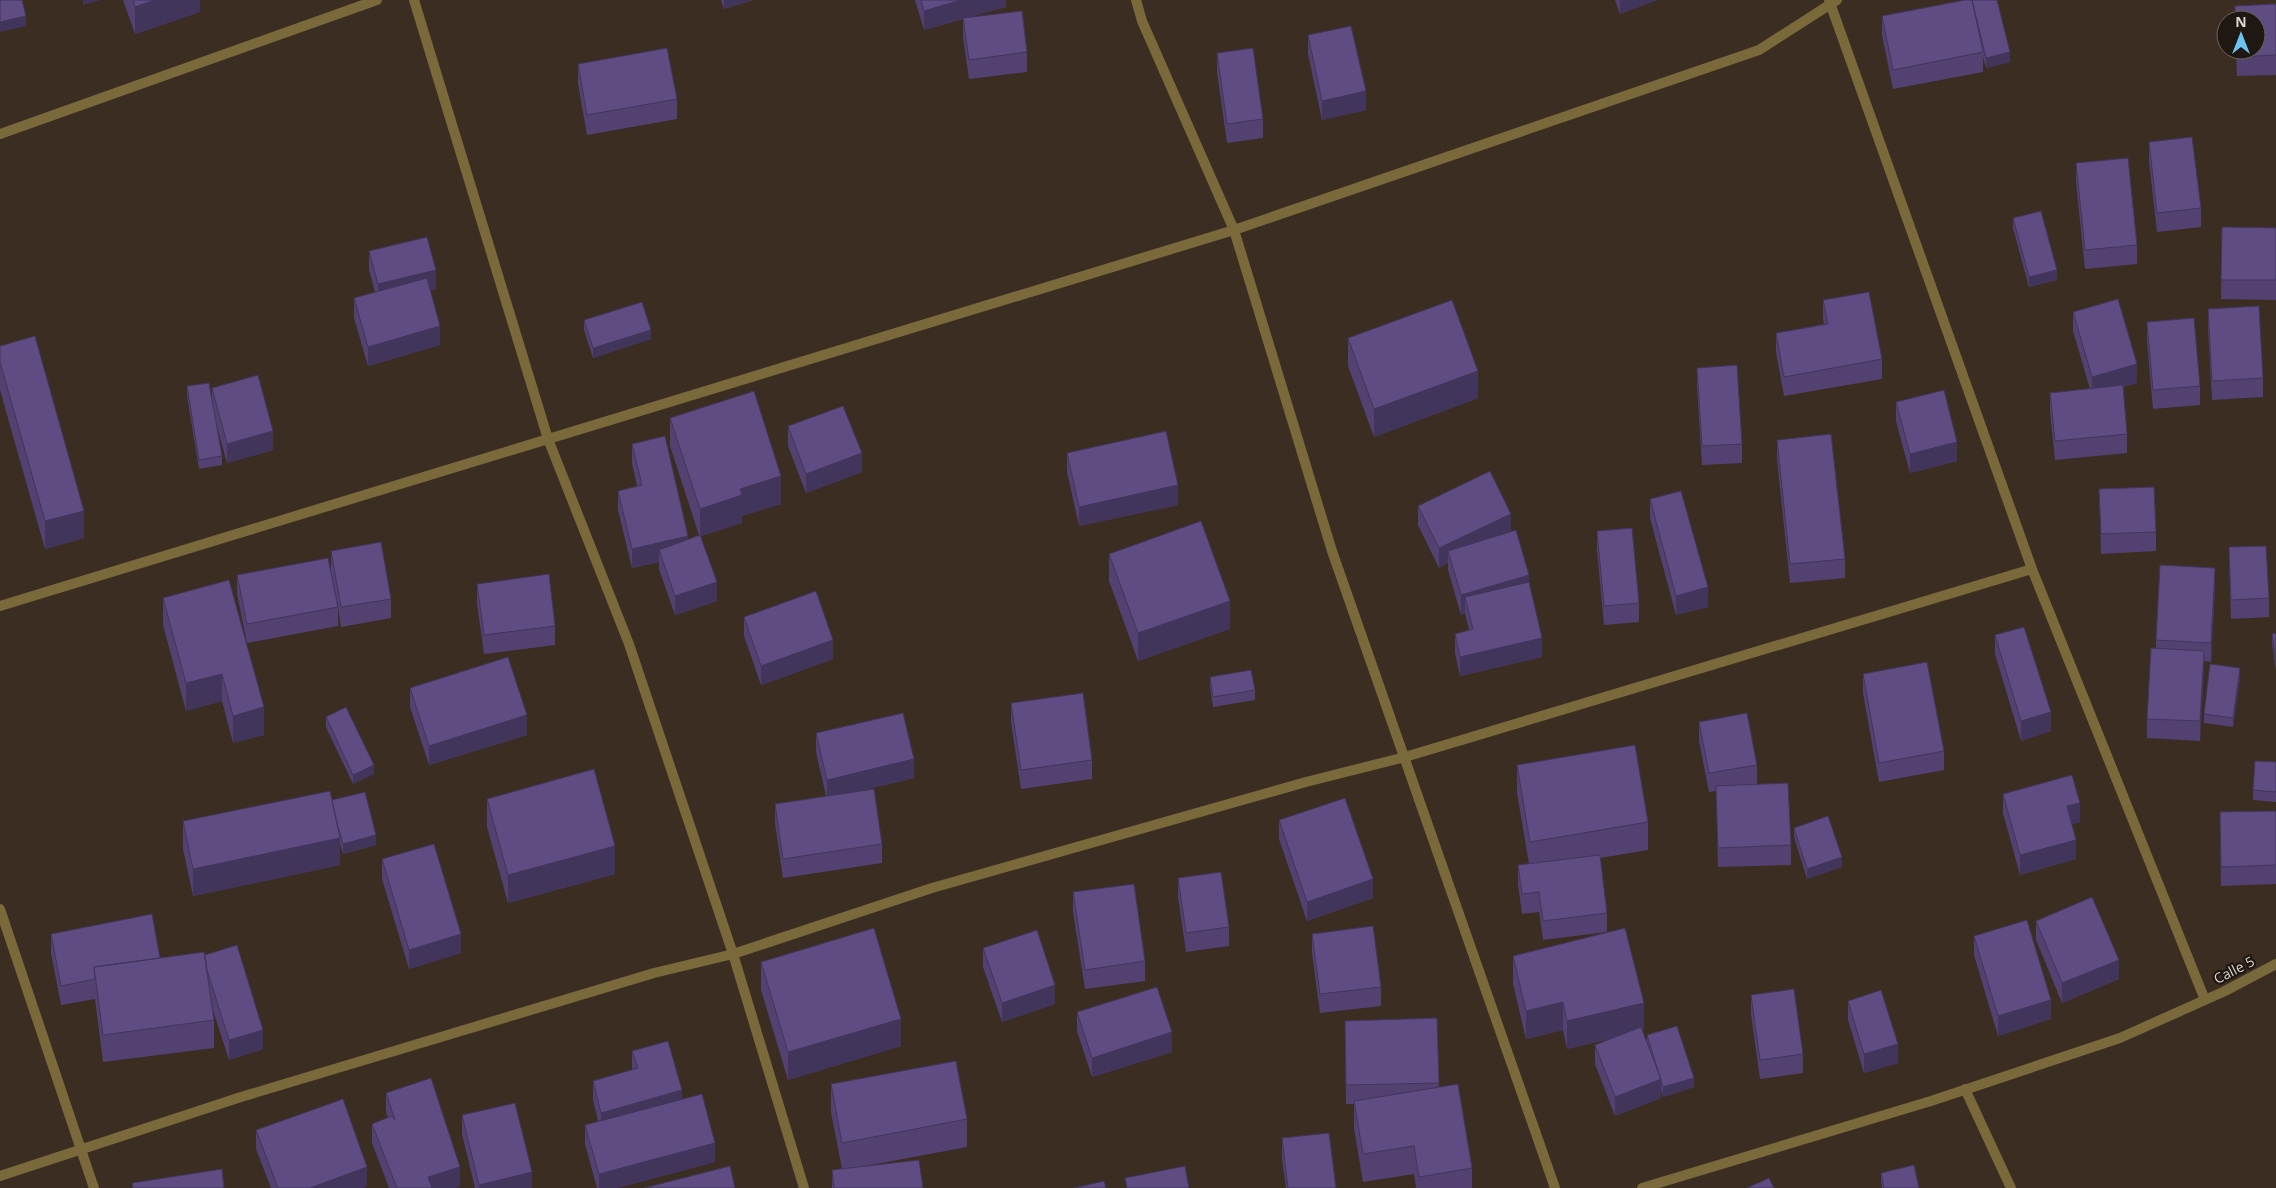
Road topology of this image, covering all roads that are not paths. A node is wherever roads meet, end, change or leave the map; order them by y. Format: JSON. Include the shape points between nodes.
{"nodes":[{"id":1,"x":377,"y":0,"type":"edge"},
{"id":2,"x":414,"y":0,"type":"edge"},
{"id":3,"x":1136,"y":0,"type":"edge"},
{"id":4,"x":1832,"y":1,"type":"edge"},
{"id":5,"x":0,"y":134,"type":"edge"},
{"id":6,"x":1234,"y":230,"type":"junction"},
{"id":7,"x":548,"y":439,"type":"junction"},
{"id":8,"x":2032,"y":569,"type":"junction"},
{"id":9,"x":0,"y":606,"type":"edge"},
{"id":10,"x":1405,"y":757,"type":"junction"},
{"id":11,"x":0,"y":909,"type":"edge"},
{"id":12,"x":732,"y":954,"type":"junction"},
{"id":13,"x":2276,"y":964,"type":"edge"},
{"id":14,"x":2205,"y":1000,"type":"junction"},
{"id":15,"x":1965,"y":1089,"type":"junction"},
{"id":16,"x":81,"y":1150,"type":"junction"},
{"id":17,"x":0,"y":1176,"type":"edge"},
{"id":18,"x":94,"y":1188,"type":"edge"},
{"id":19,"x":804,"y":1188,"type":"edge"},
{"id":20,"x":1555,"y":1188,"type":"edge"},
{"id":21,"x":1642,"y":1188,"type":"edge"},
{"id":22,"x":2011,"y":1188,"type":"edge"}],
"edges":[{"from":1,"to":5,"type":"street"},
{"from":2,"to":7,"type":"street"},
{"from":3,"to":6,"type":"street"},
{"from":4,"to":6,"type":"street","via":[[1759,50]]},
{"from":4,"to":8,"type":"street"},
{"from":6,"to":7,"type":"street"},
{"from":6,"to":10,"type":"street","via":[[1332,551]]},
{"from":7,"to":9,"type":"street"},
{"from":7,"to":12,"type":"street","via":[[629,644]]},
{"from":8,"to":10,"type":"street"},
{"from":8,"to":14,"type":"street"},
{"from":10,"to":12,"type":"street","via":[[932,888]]},
{"from":10,"to":20,"type":"street"},
{"from":11,"to":16,"type":"street"},
{"from":12,"to":16,"type":"street","via":[[645,976],[241,1097]]},
{"from":12,"to":19,"type":"street"},
{"from":13,"to":14,"type":"street","name":"Calle 5"},
{"from":14,"to":15,"type":"street","name":"Calle 5","via":[[2120,1038]]},
{"from":15,"to":21,"type":"street","name":"Calle 5"},
{"from":15,"to":22,"type":"street"},
{"from":16,"to":17,"type":"street"},
{"from":16,"to":18,"type":"street"}]}
